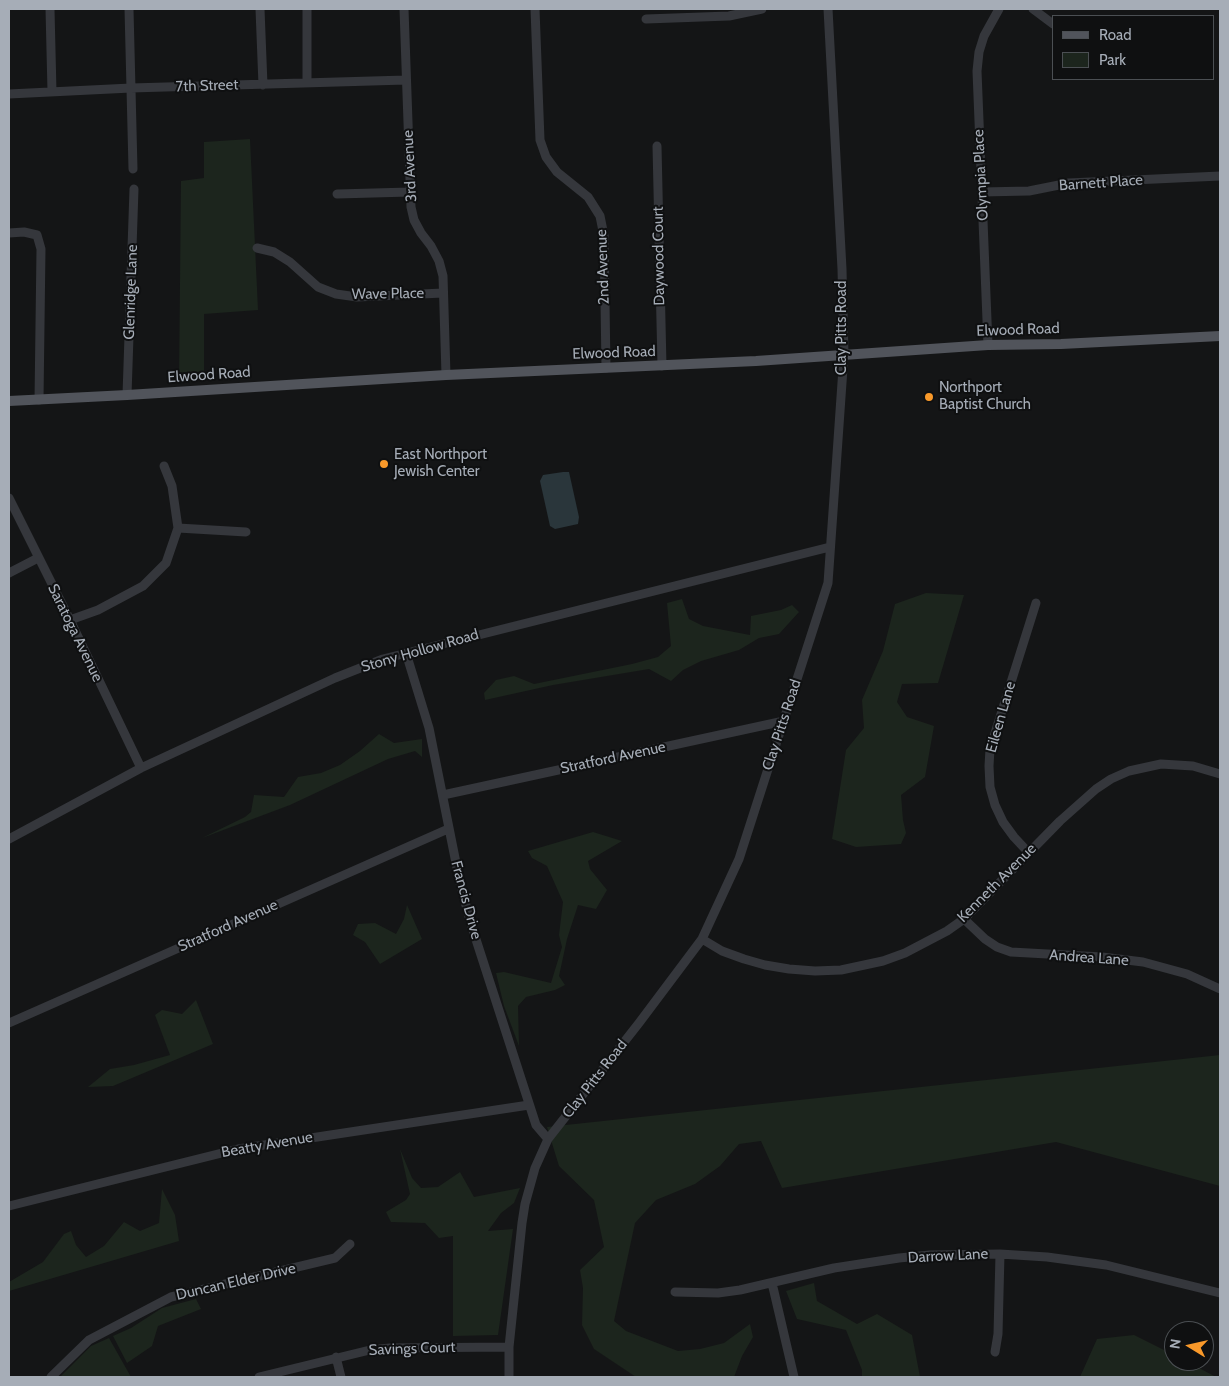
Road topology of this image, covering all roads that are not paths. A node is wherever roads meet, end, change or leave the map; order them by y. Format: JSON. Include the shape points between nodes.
{"nodes":[{"id":1,"x":50,"y":9,"type":"edge"},
{"id":2,"x":129,"y":9,"type":"edge"},
{"id":3,"x":260,"y":9,"type":"edge"},
{"id":4,"x":307,"y":9,"type":"edge"},
{"id":5,"x":404,"y":9,"type":"edge"},
{"id":6,"x":535,"y":9,"type":"edge"},
{"id":7,"x":762,"y":9,"type":"edge"},
{"id":8,"x":828,"y":9,"type":"edge"},
{"id":9,"x":999,"y":9,"type":"edge"},
{"id":10,"x":1033,"y":9,"type":"edge"},
{"id":11,"x":646,"y":19,"type":"dead end"},
{"id":12,"x":1052,"y":23,"type":"edge"},
{"id":13,"x":406,"y":80,"type":"junction"},
{"id":14,"x":307,"y":83,"type":"junction"},
{"id":15,"x":263,"y":85,"type":"junction"},
{"id":16,"x":131,"y":88,"type":"junction"},
{"id":17,"x":52,"y":92,"type":"junction"},
{"id":18,"x":9,"y":94,"type":"edge"},
{"id":19,"x":657,"y":146,"type":"dead end"},
{"id":20,"x":133,"y":169,"type":"dead end"},
{"id":21,"x":1220,"y":176,"type":"edge"},
{"id":22,"x":134,"y":189,"type":"dead end"},
{"id":23,"x":410,"y":192,"type":"junction"},
{"id":24,"x":982,"y":192,"type":"junction"},
{"id":25,"x":337,"y":194,"type":"dead end"},
{"id":26,"x":9,"y":233,"type":"edge"},
{"id":27,"x":257,"y":248,"type":"dead end"},
{"id":28,"x":443,"y":293,"type":"junction"},
{"id":29,"x":1220,"y":336,"type":"edge"},
{"id":30,"x":988,"y":345,"type":"junction"},
{"id":31,"x":844,"y":354,"type":"junction"},
{"id":32,"x":662,"y":366,"type":"junction"},
{"id":33,"x":606,"y":368,"type":"junction"},
{"id":34,"x":446,"y":375,"type":"junction"},
{"id":35,"x":127,"y":395,"type":"junction"},
{"id":36,"x":39,"y":400,"type":"junction"},
{"id":37,"x":9,"y":401,"type":"edge"},
{"id":38,"x":164,"y":466,"type":"dead end"},
{"id":39,"x":9,"y":498,"type":"edge"},
{"id":40,"x":178,"y":528,"type":"junction"},
{"id":41,"x":246,"y":532,"type":"dead end"},
{"id":42,"x":830,"y":547,"type":"junction"},
{"id":43,"x":38,"y":558,"type":"junction"},
{"id":44,"x":9,"y":574,"type":"edge"},
{"id":45,"x":1036,"y":603,"type":"dead end"},
{"id":46,"x":70,"y":620,"type":"junction"},
{"id":47,"x":406,"y":653,"type":"junction"},
{"id":48,"x":784,"y":720,"type":"junction"},
{"id":49,"x":141,"y":768,"type":"junction"},
{"id":50,"x":1220,"y":774,"type":"edge"},
{"id":51,"x":443,"y":795,"type":"junction"},
{"id":52,"x":448,"y":828,"type":"junction"},
{"id":53,"x":9,"y":840,"type":"edge"},
{"id":54,"x":1028,"y":852,"type":"junction"},
{"id":55,"x":964,"y":919,"type":"junction"},
{"id":56,"x":702,"y":939,"type":"junction"},
{"id":57,"x":1220,"y":989,"type":"edge"},
{"id":58,"x":9,"y":1024,"type":"edge"},
{"id":59,"x":529,"y":1105,"type":"junction"},
{"id":60,"x":548,"y":1139,"type":"junction"},
{"id":61,"x":9,"y":1206,"type":"edge"},
{"id":62,"x":350,"y":1244,"type":"dead end"},
{"id":63,"x":1000,"y":1254,"type":"junction"},
{"id":64,"x":772,"y":1283,"type":"junction"},
{"id":65,"x":675,"y":1292,"type":"dead end"},
{"id":66,"x":1220,"y":1293,"type":"edge"},
{"id":67,"x":509,"y":1347,"type":"junction"},
{"id":68,"x":995,"y":1352,"type":"dead end"},
{"id":69,"x":336,"y":1358,"type":"junction"},
{"id":70,"x":51,"y":1377,"type":"edge"},
{"id":71,"x":259,"y":1377,"type":"edge"},
{"id":72,"x":341,"y":1377,"type":"edge"},
{"id":73,"x":509,"y":1377,"type":"edge"},
{"id":74,"x":794,"y":1377,"type":"edge"}],
"edges":[{"from":1,"to":17,"type":"street"},
{"from":2,"to":16,"type":"street"},
{"from":3,"to":15,"type":"street"},
{"from":4,"to":14,"type":"street"},
{"from":5,"to":13,"type":"street","name":"3rd Avenue"},
{"from":6,"to":33,"type":"street","name":"2nd Avenue","via":[[540,140],[546,157],[557,172],[588,197],[600,216],[604,236]]},
{"from":7,"to":11,"type":"street","via":[[730,16]]},
{"from":8,"to":31,"type":"street","name":"Clay Pitts Road"},
{"from":9,"to":24,"type":"street","name":"Olympia Place","via":[[984,36],[977,70]]},
{"from":10,"to":12,"type":"street"},
{"from":13,"to":14,"type":"street","name":"7th Street"},
{"from":13,"to":23,"type":"street","name":"3rd Avenue"},
{"from":14,"to":15,"type":"street","name":"7th Street"},
{"from":15,"to":16,"type":"street","name":"7th Street"},
{"from":16,"to":17,"type":"street","name":"7th Street"},
{"from":16,"to":20,"type":"street"},
{"from":17,"to":18,"type":"street","name":"7th Street"},
{"from":19,"to":32,"type":"street","name":"Daywood Court"},
{"from":21,"to":24,"type":"street","name":"Barnett Place","via":[[1069,183],[1029,191]]},
{"from":22,"to":35,"type":"street","name":"Glenridge Lane"},
{"from":23,"to":25,"type":"street"},
{"from":23,"to":28,"type":"street","name":"3rd Avenue","via":[[414,220],[439,261]]},
{"from":24,"to":30,"type":"street","name":"Olympia Place"},
{"from":26,"to":36,"type":"street","via":[[36,235],[41,249]]},
{"from":27,"to":28,"type":"street","name":"Wave Place","via":[[274,252],[318,287],[336,294],[357,297]]},
{"from":28,"to":34,"type":"street","name":"3rd Avenue"},
{"from":29,"to":30,"type":"main road","name":"Elwood Road"},
{"from":30,"to":31,"type":"main road","name":"Elwood Road"},
{"from":31,"to":32,"type":"main road","name":"Elwood Road"},
{"from":31,"to":42,"type":"street","name":"Clay Pitts Road"},
{"from":32,"to":33,"type":"main road","name":"Elwood Road"},
{"from":33,"to":34,"type":"main road","name":"Elwood Road"},
{"from":34,"to":35,"type":"main road","name":"Elwood Road"},
{"from":35,"to":36,"type":"main road","name":"Elwood Road"},
{"from":36,"to":37,"type":"main road","name":"Elwood Road"},
{"from":38,"to":40,"type":"street","via":[[172,486]]},
{"from":39,"to":43,"type":"street","name":"Saratoga Avenue"},
{"from":40,"to":41,"type":"street"},
{"from":40,"to":46,"type":"street","via":[[166,563],[142,586],[98,610]]},
{"from":42,"to":47,"type":"street","name":"Stony Hollow Road"},
{"from":42,"to":48,"type":"street","name":"Clay Pitts Road","via":[[828,583]]},
{"from":43,"to":44,"type":"street"},
{"from":43,"to":46,"type":"street","name":"Saratoga Avenue"},
{"from":45,"to":54,"type":"street","name":"Eileen Lane","via":[[990,749],[989,766],[994,805],[1003,822]]},
{"from":46,"to":49,"type":"street","name":"Saratoga Avenue"},
{"from":47,"to":49,"type":"street","name":"Stony Hollow Road","via":[[335,678]]},
{"from":47,"to":51,"type":"street","name":"Francis Drive","via":[[429,728]]},
{"from":48,"to":51,"type":"street","name":"Stratford Avenue"},
{"from":48,"to":56,"type":"street","name":"Clay Pitts Road","via":[[739,859]]},
{"from":49,"to":53,"type":"street","name":"Stony Hollow Road"},
{"from":50,"to":54,"type":"street","name":"Kenneth Avenue","via":[[1176,764],[1152,765],[1129,771],[1096,789]]},
{"from":51,"to":52,"type":"street","name":"Francis Drive"},
{"from":52,"to":58,"type":"street","name":"Stratford Avenue"},
{"from":52,"to":59,"type":"street","name":"Francis Drive","via":[[471,924]]},
{"from":54,"to":55,"type":"street","name":"Kenneth Avenue"},
{"from":55,"to":56,"type":"street","name":"Kenneth Avenue","via":[[905,953],[841,970],[815,971],[765,965],[722,951]]},
{"from":55,"to":57,"type":"street","name":"Andrea Lane","via":[[997,948],[1011,952],[1136,961],[1187,974]]},
{"from":56,"to":60,"type":"street","name":"Clay Pitts Road"},
{"from":59,"to":60,"type":"street","name":"Francis Drive","via":[[536,1125]]},
{"from":59,"to":61,"type":"street","name":"Beatty Avenue","via":[[238,1149]]},
{"from":60,"to":67,"type":"street","name":"Clay Pitts Road","via":[[535,1168],[525,1204]]},
{"from":62,"to":70,"type":"street","name":"Duncan Elder Drive","via":[[335,1258],[171,1297],[89,1340]]},
{"from":63,"to":64,"type":"street","name":"Darrow Lane","via":[[899,1258],[834,1268]]},
{"from":63,"to":66,"type":"street","name":"Darrow Lane","via":[[1106,1264]]},
{"from":63,"to":68,"type":"street"},
{"from":64,"to":65,"type":"street","name":"Darrow Lane","via":[[718,1293]]},
{"from":64,"to":74,"type":"street"},
{"from":67,"to":69,"type":"street","name":"Savings Court","via":[[390,1348]]},
{"from":67,"to":73,"type":"street","name":"Clay Pitts Road"},
{"from":69,"to":71,"type":"street","name":"Savings Court"},
{"from":69,"to":72,"type":"street"}]}
